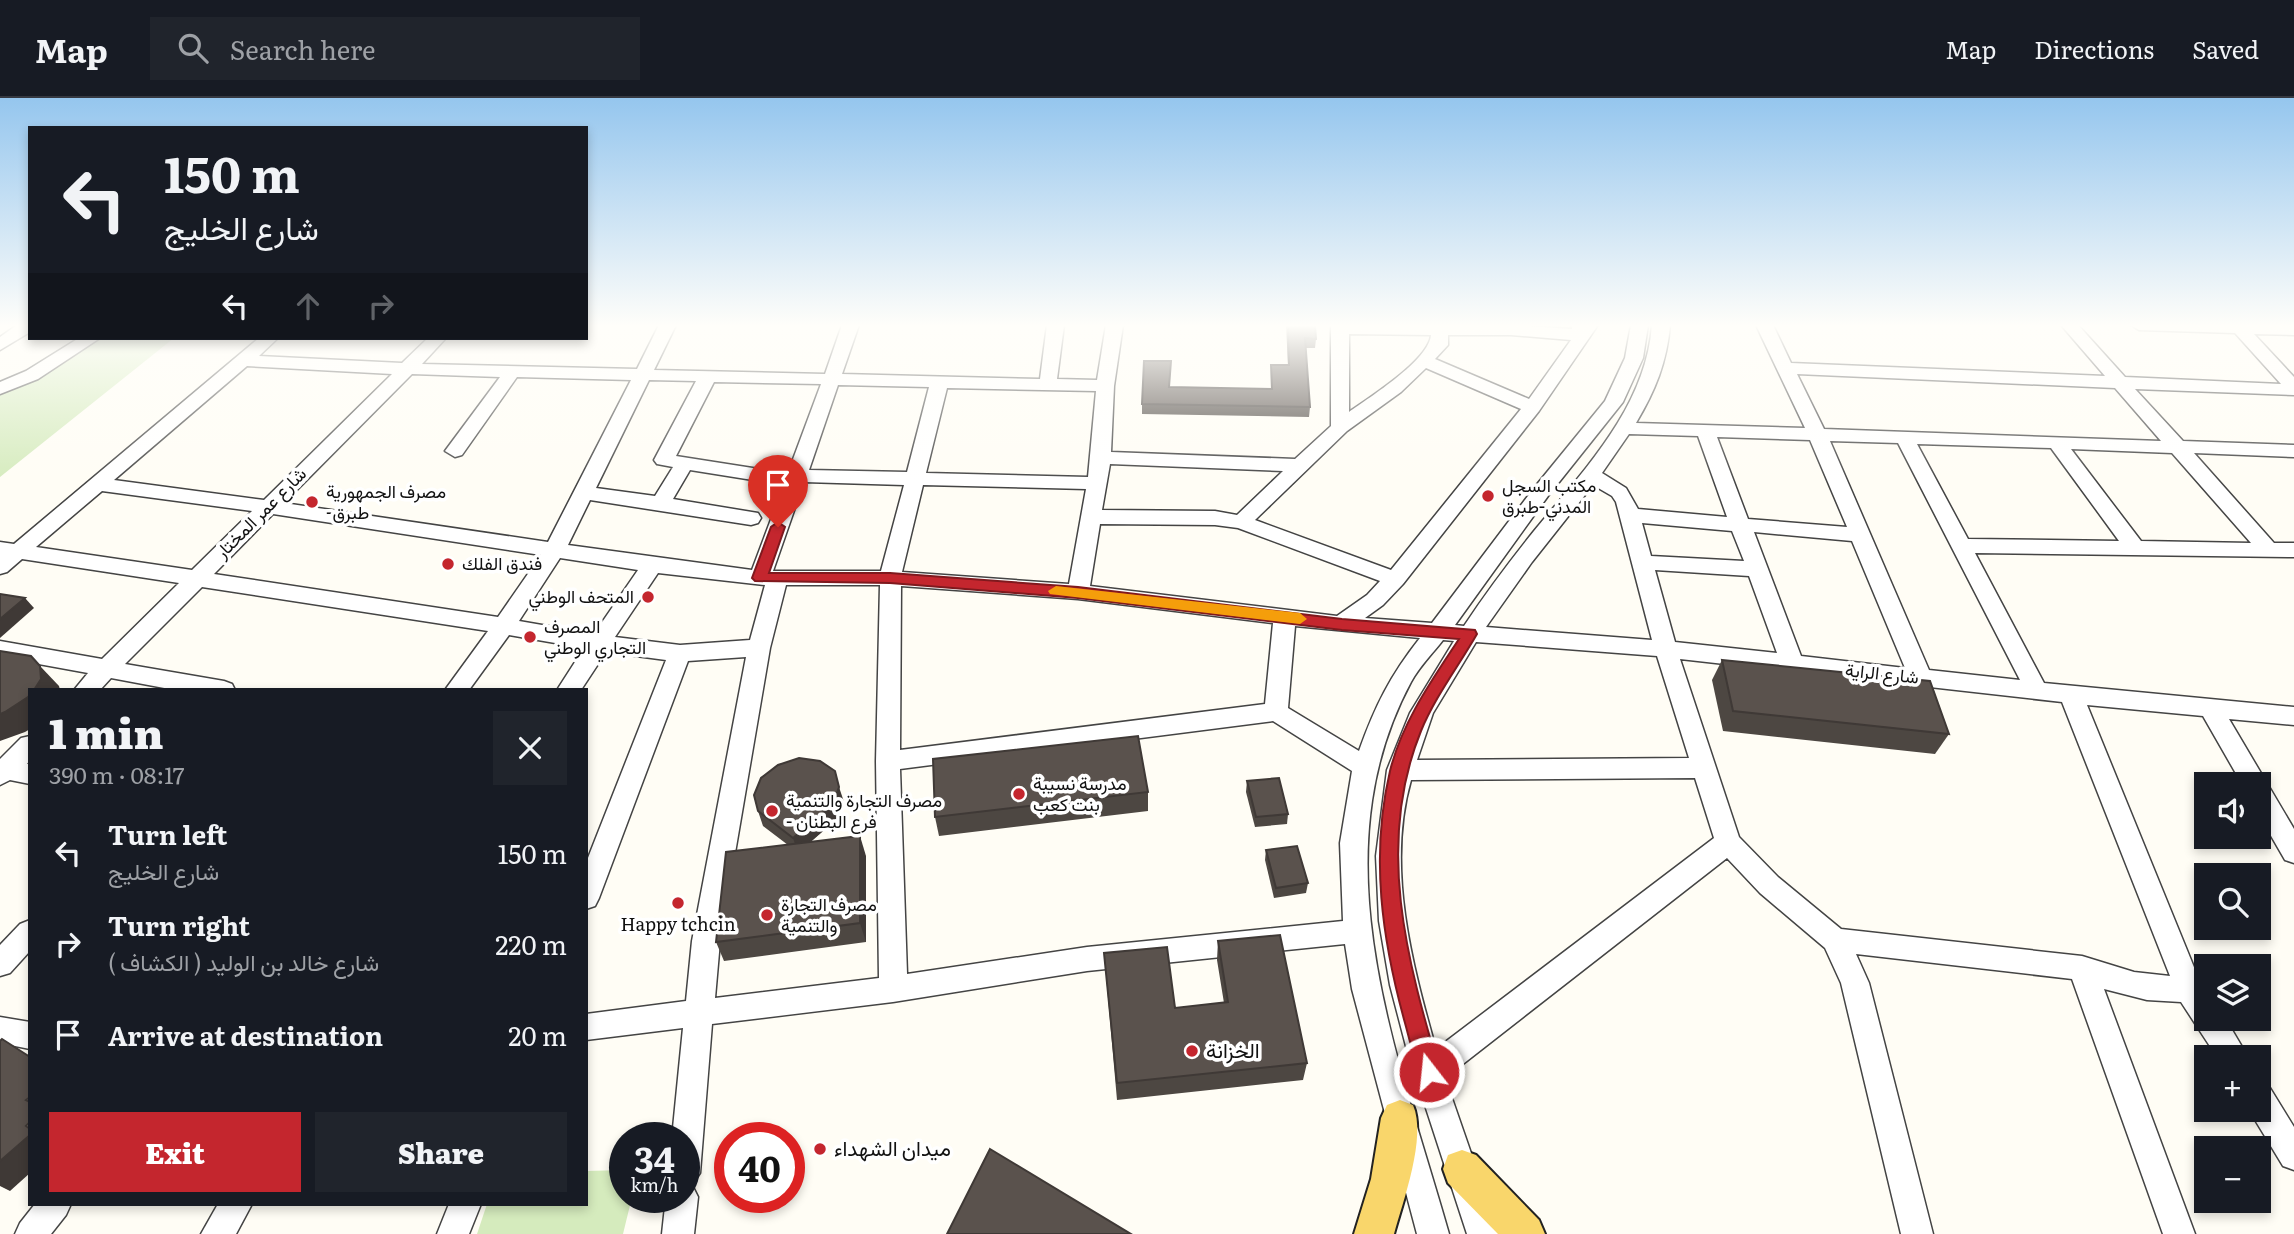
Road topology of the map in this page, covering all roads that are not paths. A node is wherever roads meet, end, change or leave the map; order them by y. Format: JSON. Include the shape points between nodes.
{"nodes":[{"id":1,"x":24,"y":378,"type":"edge"},
{"id":2,"x":221,"y":378,"type":"edge"},
{"id":3,"x":397,"y":378,"type":"edge"},
{"id":4,"x":508,"y":378,"type":"edge"},
{"id":5,"x":640,"y":378,"type":"edge"},
{"id":6,"x":707,"y":378,"type":"edge"},
{"id":7,"x":770,"y":378,"type":"edge"},
{"id":8,"x":1049,"y":378,"type":"edge"},
{"id":9,"x":1106,"y":378,"type":"edge"},
{"id":10,"x":1340,"y":378,"type":"edge"},
{"id":11,"x":1406,"y":378,"type":"edge"},
{"id":12,"x":1464,"y":378,"type":"edge"},
{"id":13,"x":1551,"y":378,"type":"edge"},
{"id":14,"x":1625,"y":378,"type":"edge"},
{"id":15,"x":1648,"y":378,"type":"edge"},
{"id":16,"x":1791,"y":378,"type":"edge"},
{"id":17,"x":2063,"y":378,"type":"edge"},
{"id":18,"x":832,"y":380,"type":"junction"},
{"id":19,"x":2118,"y":380,"type":"junction"},
{"id":20,"x":939,"y":383,"type":"junction"},
{"id":21,"x":1048,"y":383,"type":"junction"},
{"id":22,"x":1105,"y":386,"type":"junction"},
{"id":23,"x":0,"y":389,"type":"edge"},
{"id":24,"x":2294,"y":389,"type":"edge"},
{"id":25,"x":1532,"y":407,"type":"junction"},
{"id":26,"x":1340,"y":427,"type":"junction"},
{"id":27,"x":1624,"y":428,"type":"junction"},
{"id":28,"x":1705,"y":430,"type":"junction"},
{"id":29,"x":1818,"y":436,"type":"junction"},
{"id":30,"x":1905,"y":439,"type":"junction"},
{"id":31,"x":2057,"y":443,"type":"junction"},
{"id":32,"x":2176,"y":446,"type":"junction"},
{"id":33,"x":2294,"y":451,"type":"edge"},
{"id":34,"x":455,"y":452,"type":"dead end"},
{"id":35,"x":1101,"y":458,"type":"junction"},
{"id":36,"x":684,"y":465,"type":"junction"},
{"id":37,"x":1298,"y":465,"type":"junction"},
{"id":38,"x":1590,"y":474,"type":"junction"},
{"id":39,"x":797,"y":476,"type":"junction"},
{"id":40,"x":914,"y":477,"type":"junction"},
{"id":41,"x":1096,"y":483,"type":"junction"},
{"id":42,"x":96,"y":484,"type":"junction"},
{"id":43,"x":583,"y":493,"type":"junction"},
{"id":44,"x":660,"y":503,"type":"junction"},
{"id":45,"x":267,"y":507,"type":"junction"},
{"id":46,"x":1630,"y":515,"type":"junction"},
{"id":47,"x":1091,"y":517,"type":"junction"},
{"id":48,"x":751,"y":518,"type":"dead end"},
{"id":49,"x":1241,"y":522,"type":"junction"},
{"id":50,"x":1740,"y":525,"type":"junction"},
{"id":51,"x":1860,"y":535,"type":"junction"},
{"id":52,"x":1960,"y":546,"type":"junction"},
{"id":53,"x":2135,"y":548,"type":"junction"},
{"id":54,"x":2268,"y":549,"type":"junction"},
{"id":55,"x":555,"y":550,"type":"junction"},
{"id":56,"x":2294,"y":550,"type":"edge"},
{"id":57,"x":5,"y":556,"type":"edge"},
{"id":58,"x":1641,"y":562,"type":"junction"},
{"id":59,"x":652,"y":565,"type":"junction"},
{"id":60,"x":1757,"y":569,"type":"junction"},
{"id":61,"x":890,"y":578,"type":"junction"},
{"id":62,"x":769,"y":579,"type":"junction"},
{"id":63,"x":1395,"y":579,"type":"junction"},
{"id":64,"x":195,"y":580,"type":"junction"},
{"id":65,"x":1078,"y":592,"type":"junction"},
{"id":66,"x":1285,"y":617,"type":"junction"},
{"id":67,"x":1342,"y":624,"type":"junction"},
{"id":68,"x":503,"y":627,"type":"junction"},
{"id":69,"x":1436,"y":631,"type":"junction"},
{"id":70,"x":1470,"y":634,"type":"junction"},
{"id":71,"x":600,"y":642,"type":"junction"},
{"id":72,"x":759,"y":648,"type":"junction"},
{"id":73,"x":0,"y":649,"type":"edge"},
{"id":74,"x":1666,"y":649,"type":"junction"},
{"id":75,"x":680,"y":653,"type":"junction"},
{"id":76,"x":1793,"y":665,"type":"junction"},
{"id":77,"x":106,"y":668,"type":"junction"},
{"id":78,"x":1921,"y":678,"type":"junction"},
{"id":79,"x":87,"y":688,"type":"edge"},
{"id":80,"x":213,"y":688,"type":"edge"},
{"id":81,"x":457,"y":688,"type":"edge"},
{"id":82,"x":569,"y":688,"type":"edge"},
{"id":83,"x":2037,"y":691,"type":"junction"},
{"id":84,"x":2071,"y":695,"type":"junction"},
{"id":85,"x":2211,"y":709,"type":"junction"},
{"id":86,"x":1276,"y":712,"type":"junction"},
{"id":87,"x":2294,"y":716,"type":"edge"},
{"id":88,"x":28,"y":747,"type":"edge"},
{"id":89,"x":888,"y":761,"type":"junction"},
{"id":90,"x":1365,"y":767,"type":"junction"},
{"id":91,"x":1704,"y":768,"type":"junction"},
{"id":92,"x":1399,"y":770,"type":"junction"},
{"id":93,"x":2,"y":771,"type":"edge"},
{"id":94,"x":2248,"y":772,"type":"edge"},
{"id":95,"x":28,"y":774,"type":"edge"},
{"id":96,"x":2271,"y":806,"type":"edge"},
{"id":97,"x":2286,"y":824,"type":"edge"},
{"id":98,"x":1728,"y":842,"type":"junction"},
{"id":99,"x":2294,"y":852,"type":"edge"},
{"id":100,"x":588,"y":893,"type":"edge"},
{"id":101,"x":1357,"y":931,"type":"junction"},
{"id":102,"x":28,"y":934,"type":"edge"},
{"id":103,"x":1835,"y":940,"type":"junction"},
{"id":104,"x":0,"y":964,"type":"edge"},
{"id":105,"x":2082,"y":968,"type":"junction"},
{"id":106,"x":893,"y":989,"type":"junction"},
{"id":107,"x":2189,"y":989,"type":"junction"},
{"id":108,"x":2194,"y":997,"type":"edge"},
{"id":109,"x":697,"y":1014,"type":"junction"},
{"id":110,"x":588,"y":1027,"type":"edge"},
{"id":111,"x":0,"y":1030,"type":"edge"},
{"id":112,"x":28,"y":1036,"type":"edge"},
{"id":113,"x":1429,"y":1072,"type":"junction"},
{"id":114,"x":2271,"y":1117,"type":"edge"},
{"id":115,"x":1400,"y":1118,"type":"junction"},
{"id":116,"x":688,"y":1122,"type":"edge"},
{"id":117,"x":2294,"y":1154,"type":"edge"},
{"id":118,"x":1462,"y":1169,"type":"junction"},
{"id":119,"x":53,"y":1206,"type":"edge"},
{"id":120,"x":235,"y":1206,"type":"edge"},
{"id":121,"x":464,"y":1206,"type":"edge"},
{"id":122,"x":680,"y":1213,"type":"edge"},
{"id":123,"x":31,"y":1234,"type":"edge"},
{"id":124,"x":217,"y":1234,"type":"edge"},
{"id":125,"x":453,"y":1234,"type":"edge"},
{"id":126,"x":678,"y":1234,"type":"edge"},
{"id":127,"x":1374,"y":1234,"type":"edge"},
{"id":128,"x":1433,"y":1234,"type":"edge"},
{"id":129,"x":1483,"y":1234,"type":"edge"},
{"id":130,"x":1525,"y":1234,"type":"edge"},
{"id":131,"x":1917,"y":1234,"type":"edge"},
{"id":132,"x":2179,"y":1234,"type":"edge"}],
"edges":[{"from":1,"to":23,"type":"street"},
{"from":2,"to":42,"type":"street"},
{"from":3,"to":45,"type":"street","name":"شارع عمر المختار"},
{"from":4,"to":34,"type":"street"},
{"from":5,"to":43,"type":"street"},
{"from":6,"to":36,"type":"street","via":[[664,460]]},
{"from":7,"to":18,"type":"street"},
{"from":8,"to":21,"type":"street"},
{"from":9,"to":22,"type":"street"},
{"from":10,"to":26,"type":"street"},
{"from":11,"to":26,"type":"street"},
{"from":12,"to":25,"type":"street"},
{"from":13,"to":25,"type":"street"},
{"from":14,"to":69,"type":"street","via":[[1614,402]]},
{"from":15,"to":27,"type":"street"},
{"from":16,"to":29,"type":"street"},
{"from":17,"to":19,"type":"street"},
{"from":18,"to":20,"type":"street"},
{"from":18,"to":39,"type":"street"},
{"from":19,"to":24,"type":"street"},
{"from":19,"to":32,"type":"street"},
{"from":20,"to":21,"type":"street"},
{"from":20,"to":40,"type":"street"},
{"from":21,"to":22,"type":"street"},
{"from":22,"to":35,"type":"street"},
{"from":25,"to":63,"type":"street"},
{"from":26,"to":37,"type":"street"},
{"from":27,"to":28,"type":"street"},
{"from":27,"to":38,"type":"street"},
{"from":28,"to":29,"type":"street"},
{"from":28,"to":50,"type":"street"},
{"from":29,"to":30,"type":"street"},
{"from":29,"to":51,"type":"street"},
{"from":30,"to":31,"type":"street"},
{"from":30,"to":52,"type":"street"},
{"from":31,"to":32,"type":"street"},
{"from":31,"to":53,"type":"street"},
{"from":32,"to":33,"type":"street"},
{"from":32,"to":54,"type":"street"},
{"from":35,"to":37,"type":"street"},
{"from":35,"to":41,"type":"street"},
{"from":36,"to":39,"type":"street"},
{"from":36,"to":44,"type":"street"},
{"from":37,"to":49,"type":"street"},
{"from":38,"to":46,"type":"street","via":[[1624,496]]},
{"from":38,"to":70,"type":"street","via":[[1503,584]]},
{"from":39,"to":40,"type":"street"},
{"from":39,"to":62,"type":"street"},
{"from":40,"to":41,"type":"street"},
{"from":40,"to":61,"type":"street"},
{"from":41,"to":47,"type":"street"},
{"from":42,"to":45,"type":"street","name":"شارع الراية"},
{"from":42,"to":57,"type":"street"},
{"from":43,"to":44,"type":"street"},
{"from":43,"to":55,"type":"street"},
{"from":44,"to":48,"type":"street"},
{"from":45,"to":55,"type":"street","name":"شارع الراية"},
{"from":45,"to":64,"type":"street","name":"شارع عمر المختار"},
{"from":46,"to":50,"type":"street"},
{"from":46,"to":58,"type":"street"},
{"from":47,"to":49,"type":"street"},
{"from":47,"to":65,"type":"street"},
{"from":49,"to":63,"type":"street"},
{"from":50,"to":51,"type":"street"},
{"from":50,"to":60,"type":"street"},
{"from":51,"to":78,"type":"street"},
{"from":52,"to":53,"type":"street"},
{"from":52,"to":83,"type":"street"},
{"from":53,"to":54,"type":"street"},
{"from":54,"to":56,"type":"street"},
{"from":55,"to":59,"type":"street","name":"شارع الراية"},
{"from":55,"to":68,"type":"street"},
{"from":57,"to":64,"type":"street"},
{"from":58,"to":60,"type":"street"},
{"from":58,"to":74,"type":"street"},
{"from":59,"to":62,"type":"street","name":"شارع الراية"},
{"from":59,"to":71,"type":"street"},
{"from":60,"to":76,"type":"street"},
{"from":61,"to":62,"type":"street","name":"شارع الراية"},
{"from":61,"to":65,"type":"street","name":"شارع الراية"},
{"from":61,"to":89,"type":"street"},
{"from":62,"to":72,"type":"street"},
{"from":63,"to":67,"type":"street"},
{"from":64,"to":68,"type":"street"},
{"from":64,"to":77,"type":"street","name":"شارع عمر المختار"},
{"from":65,"to":66,"type":"street","name":"شارع الراية"},
{"from":66,"to":67,"type":"street","name":"شارع الراية"},
{"from":66,"to":86,"type":"street"},
{"from":67,"to":69,"type":"street","name":"شارع الراية"},
{"from":68,"to":71,"type":"street"},
{"from":68,"to":81,"type":"street"},
{"from":69,"to":70,"type":"street","name":"شارع الراية"},
{"from":69,"to":90,"type":"street","via":[[1403,675]]},
{"from":70,"to":74,"type":"street","name":"شارع الراية"},
{"from":70,"to":92,"type":"street","via":[[1427,700]]},
{"from":71,"to":75,"type":"street"},
{"from":71,"to":82,"type":"street"},
{"from":72,"to":75,"type":"street"},
{"from":72,"to":109,"type":"street"},
{"from":73,"to":77,"type":"street"},
{"from":74,"to":76,"type":"street","name":"شارع الراية"},
{"from":74,"to":91,"type":"street"},
{"from":75,"to":100,"type":"street"},
{"from":76,"to":78,"type":"street","name":"شارع الراية"},
{"from":77,"to":79,"type":"street","name":"شارع عمر المختار"},
{"from":77,"to":80,"type":"street"},
{"from":78,"to":83,"type":"street","name":"شارع الراية"},
{"from":83,"to":84,"type":"street","name":"شارع الراية"},
{"from":84,"to":85,"type":"street","name":"شارع الراية"},
{"from":84,"to":107,"type":"street"},
{"from":85,"to":87,"type":"street","name":"شارع الراية"},
{"from":85,"to":94,"type":"street"},
{"from":86,"to":89,"type":"street"},
{"from":86,"to":90,"type":"street"},
{"from":88,"to":93,"type":"street"},
{"from":89,"to":106,"type":"street"},
{"from":90,"to":101,"type":"street","via":[[1353,843]]},
{"from":91,"to":92,"type":"street"},
{"from":91,"to":98,"type":"street"},
{"from":92,"to":113,"type":"street","via":[[1388,880],[1392,921],[1402,979]]},
{"from":93,"to":95,"type":"street"},
{"from":96,"to":97,"type":"street"},
{"from":97,"to":99,"type":"street"},
{"from":98,"to":103,"type":"street","via":[[1769,885]]},
{"from":98,"to":113,"type":"street"},
{"from":101,"to":106,"type":"street","via":[[1087,959]]},
{"from":101,"to":115,"type":"street","via":[[1366,989]]},
{"from":102,"to":104,"type":"street"},
{"from":103,"to":105,"type":"street"},
{"from":103,"to":131,"type":"street","via":[[1865,1018]]},
{"from":105,"to":107,"type":"street","via":[[2157,990]]},
{"from":105,"to":132,"type":"street"},
{"from":106,"to":109,"type":"street"},
{"from":107,"to":108,"type":"street"},
{"from":109,"to":110,"type":"street"},
{"from":109,"to":116,"type":"street"},
{"from":111,"to":112,"type":"street"},
{"from":113,"to":118,"type":"street"},
{"from":114,"to":117,"type":"street"},
{"from":115,"to":127,"type":"main road","via":[[1391,1179]]},
{"from":115,"to":128,"type":"street"},
{"from":118,"to":129,"type":"street"},
{"from":118,"to":130,"type":"main road"},
{"from":119,"to":123,"type":"street"},
{"from":120,"to":124,"type":"street"},
{"from":121,"to":125,"type":"street"},
{"from":122,"to":126,"type":"street"}]}
